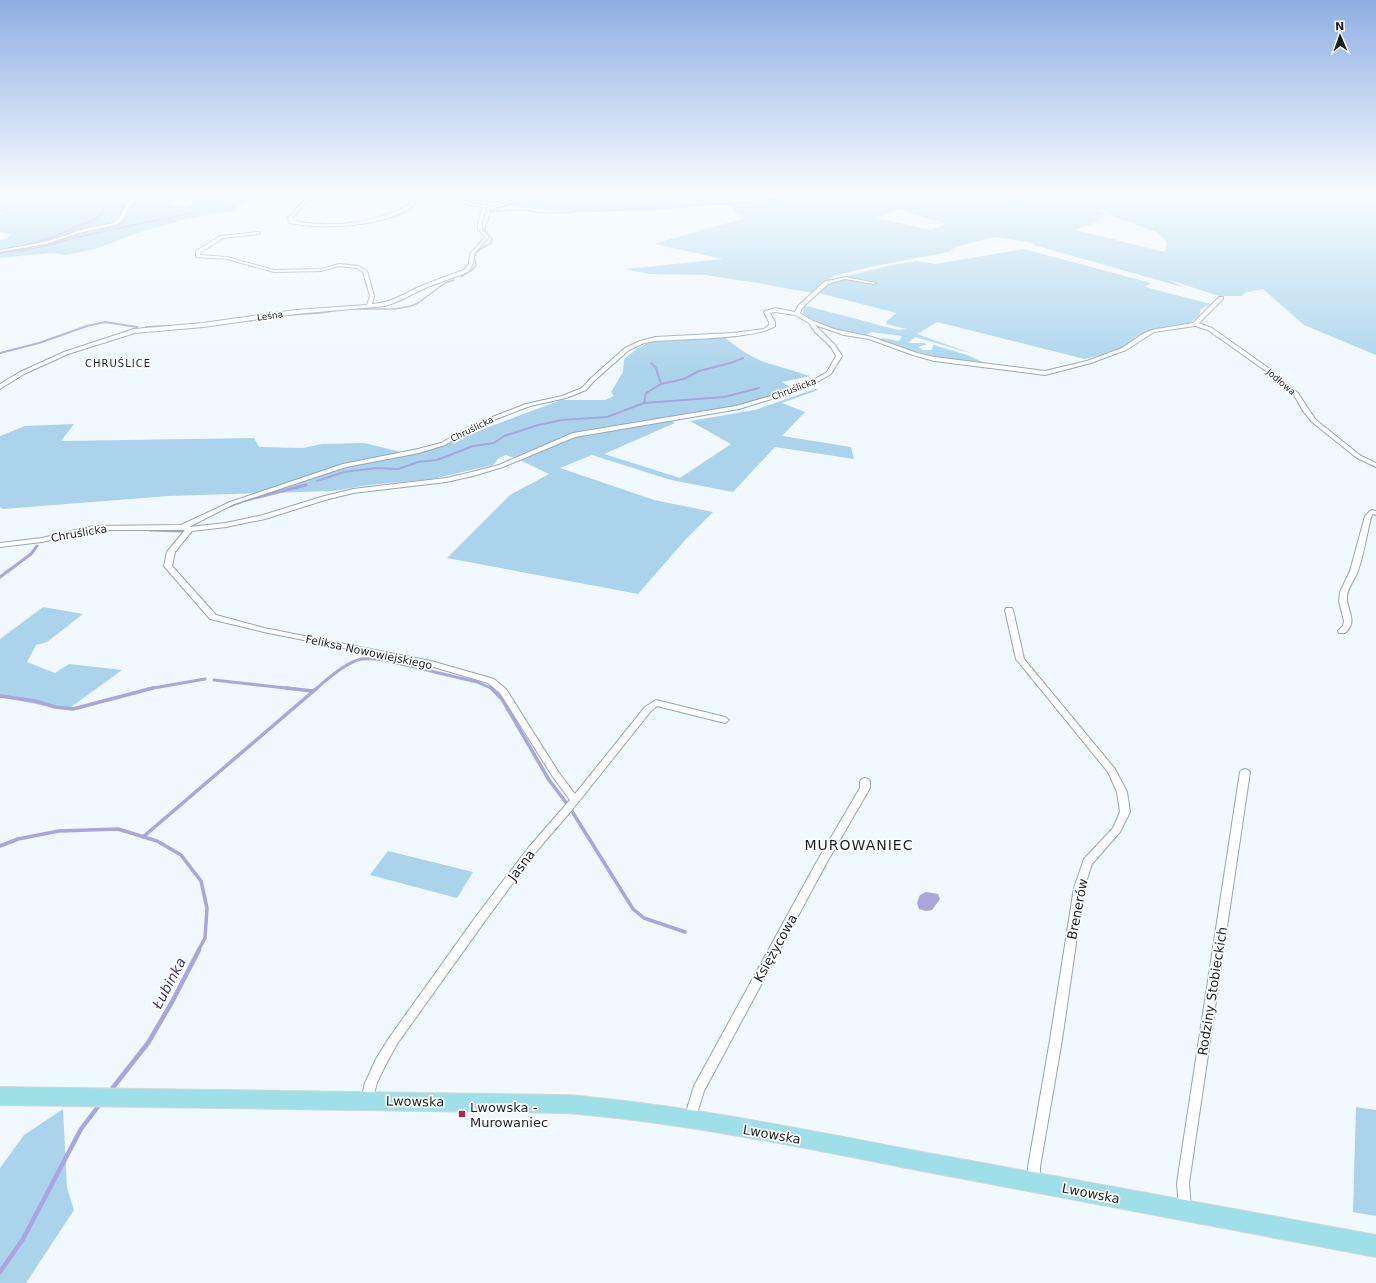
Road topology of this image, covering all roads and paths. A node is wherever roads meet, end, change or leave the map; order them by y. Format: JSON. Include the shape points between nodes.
{"nodes":[{"id":1,"x":198,"y":254,"type":"edge"},
{"id":2,"x":472,"y":254,"type":"edge"},
{"id":3,"x":874,"y":283,"type":"dead end"},
{"id":4,"x":1221,"y":298,"type":"dead end"},
{"id":5,"x":369,"y":306,"type":"junction"},
{"id":6,"x":797,"y":314,"type":"junction"},
{"id":7,"x":811,"y":322,"type":"junction"},
{"id":8,"x":1195,"y":324,"type":"junction"},
{"id":9,"x":0,"y":387,"type":"edge"},
{"id":10,"x":1376,"y":465,"type":"edge"},
{"id":11,"x":1376,"y":513,"type":"edge"},
{"id":12,"x":186,"y":528,"type":"junction"},
{"id":13,"x":0,"y":545,"type":"edge"},
{"id":14,"x":1009,"y":610,"type":"dead end"},
{"id":15,"x":1342,"y":631,"type":"dead end"},
{"id":16,"x":725,"y":720,"type":"dead end"},
{"id":17,"x":1245,"y":772,"type":"dead end"},
{"id":18,"x":865,"y":781,"type":"dead end"},
{"id":19,"x":572,"y":804,"type":"junction"},
{"id":20,"x":0,"y":1096,"type":"edge"},
{"id":21,"x":367,"y":1100,"type":"junction"},
{"id":22,"x":690,"y":1119,"type":"junction"},
{"id":23,"x":1034,"y":1182,"type":"junction"},
{"id":24,"x":1185,"y":1210,"type":"junction"},
{"id":25,"x":1376,"y":1246,"type":"edge"}],
"edges":[{"from":1,"to":5,"type":"street","via":[[198,256],[227,258],[274,271],[321,270],[339,265],[358,267],[365,271],[372,296]]},
{"from":2,"to":5,"type":"street","name":"Leśna","via":[[471,264],[466,271],[397,300]]},
{"from":3,"to":6,"type":"street","via":[[845,278],[826,282],[800,306]]},
{"from":4,"to":8,"type":"street"},
{"from":5,"to":9,"type":"street","name":"Leśna","via":[[134,331],[66,353]]},
{"from":6,"to":7,"type":"street","name":"Chruślicka"},
{"from":6,"to":12,"type":"street","name":"Chruślicka","via":[[774,310],[767,312],[772,326],[765,330],[642,342],[627,349],[584,390],[528,405],[473,427],[443,444],[420,451],[345,465],[232,504]]},
{"from":7,"to":8,"type":"street","via":[[846,334],[880,340],[934,359],[1045,373],[1089,362],[1124,349],[1153,331]]},
{"from":7,"to":12,"type":"street","name":"Chruślicka","via":[[813,327],[836,348],[839,356],[829,373],[776,396],[731,409],[573,435],[501,466],[473,474],[446,480],[353,491],[265,517],[226,525]]},
{"from":8,"to":10,"type":"street","name":"Jodłowa","via":[[1210,329],[1265,368],[1296,394],[1314,421],[1360,457]]},
{"from":11,"to":15,"type":"street","via":[[1372,512],[1368,516],[1354,571],[1344,592],[1343,601],[1348,620],[1347,627]]},
{"from":12,"to":13,"type":"street","name":"Chruślicka","via":[[93,528],[42,540]]},
{"from":12,"to":19,"type":"street","name":"Feliksa Nowowiejskiego","via":[[171,552],[168,566],[213,617],[264,630],[428,663],[491,681],[503,691]]},
{"from":14,"to":23,"type":"street","name":"Brenerów","via":[[1020,658],[1112,771],[1122,792],[1125,812],[1117,830],[1088,862],[1079,888],[1034,1167]]},
{"from":16,"to":19,"type":"street","name":"Jasna","via":[[656,703],[648,709]]},
{"from":17,"to":24,"type":"street","name":"Rodziny Stobieckich","via":[[1183,1183]]},
{"from":18,"to":22,"type":"street","name":"Księżycowa","via":[[865,788],[821,863],[698,1090]]},
{"from":19,"to":21,"type":"street","name":"Jasna","via":[[527,856],[393,1042],[371,1083]]},
{"from":20,"to":21,"type":"main road","name":"Lwowska"},
{"from":21,"to":22,"type":"main road","name":"Lwowska","via":[[567,1104]]},
{"from":22,"to":23,"type":"main road","name":"Lwowska"},
{"from":23,"to":24,"type":"main road","name":"Lwowska"},
{"from":24,"to":25,"type":"main road","name":"Lwowska"}]}
